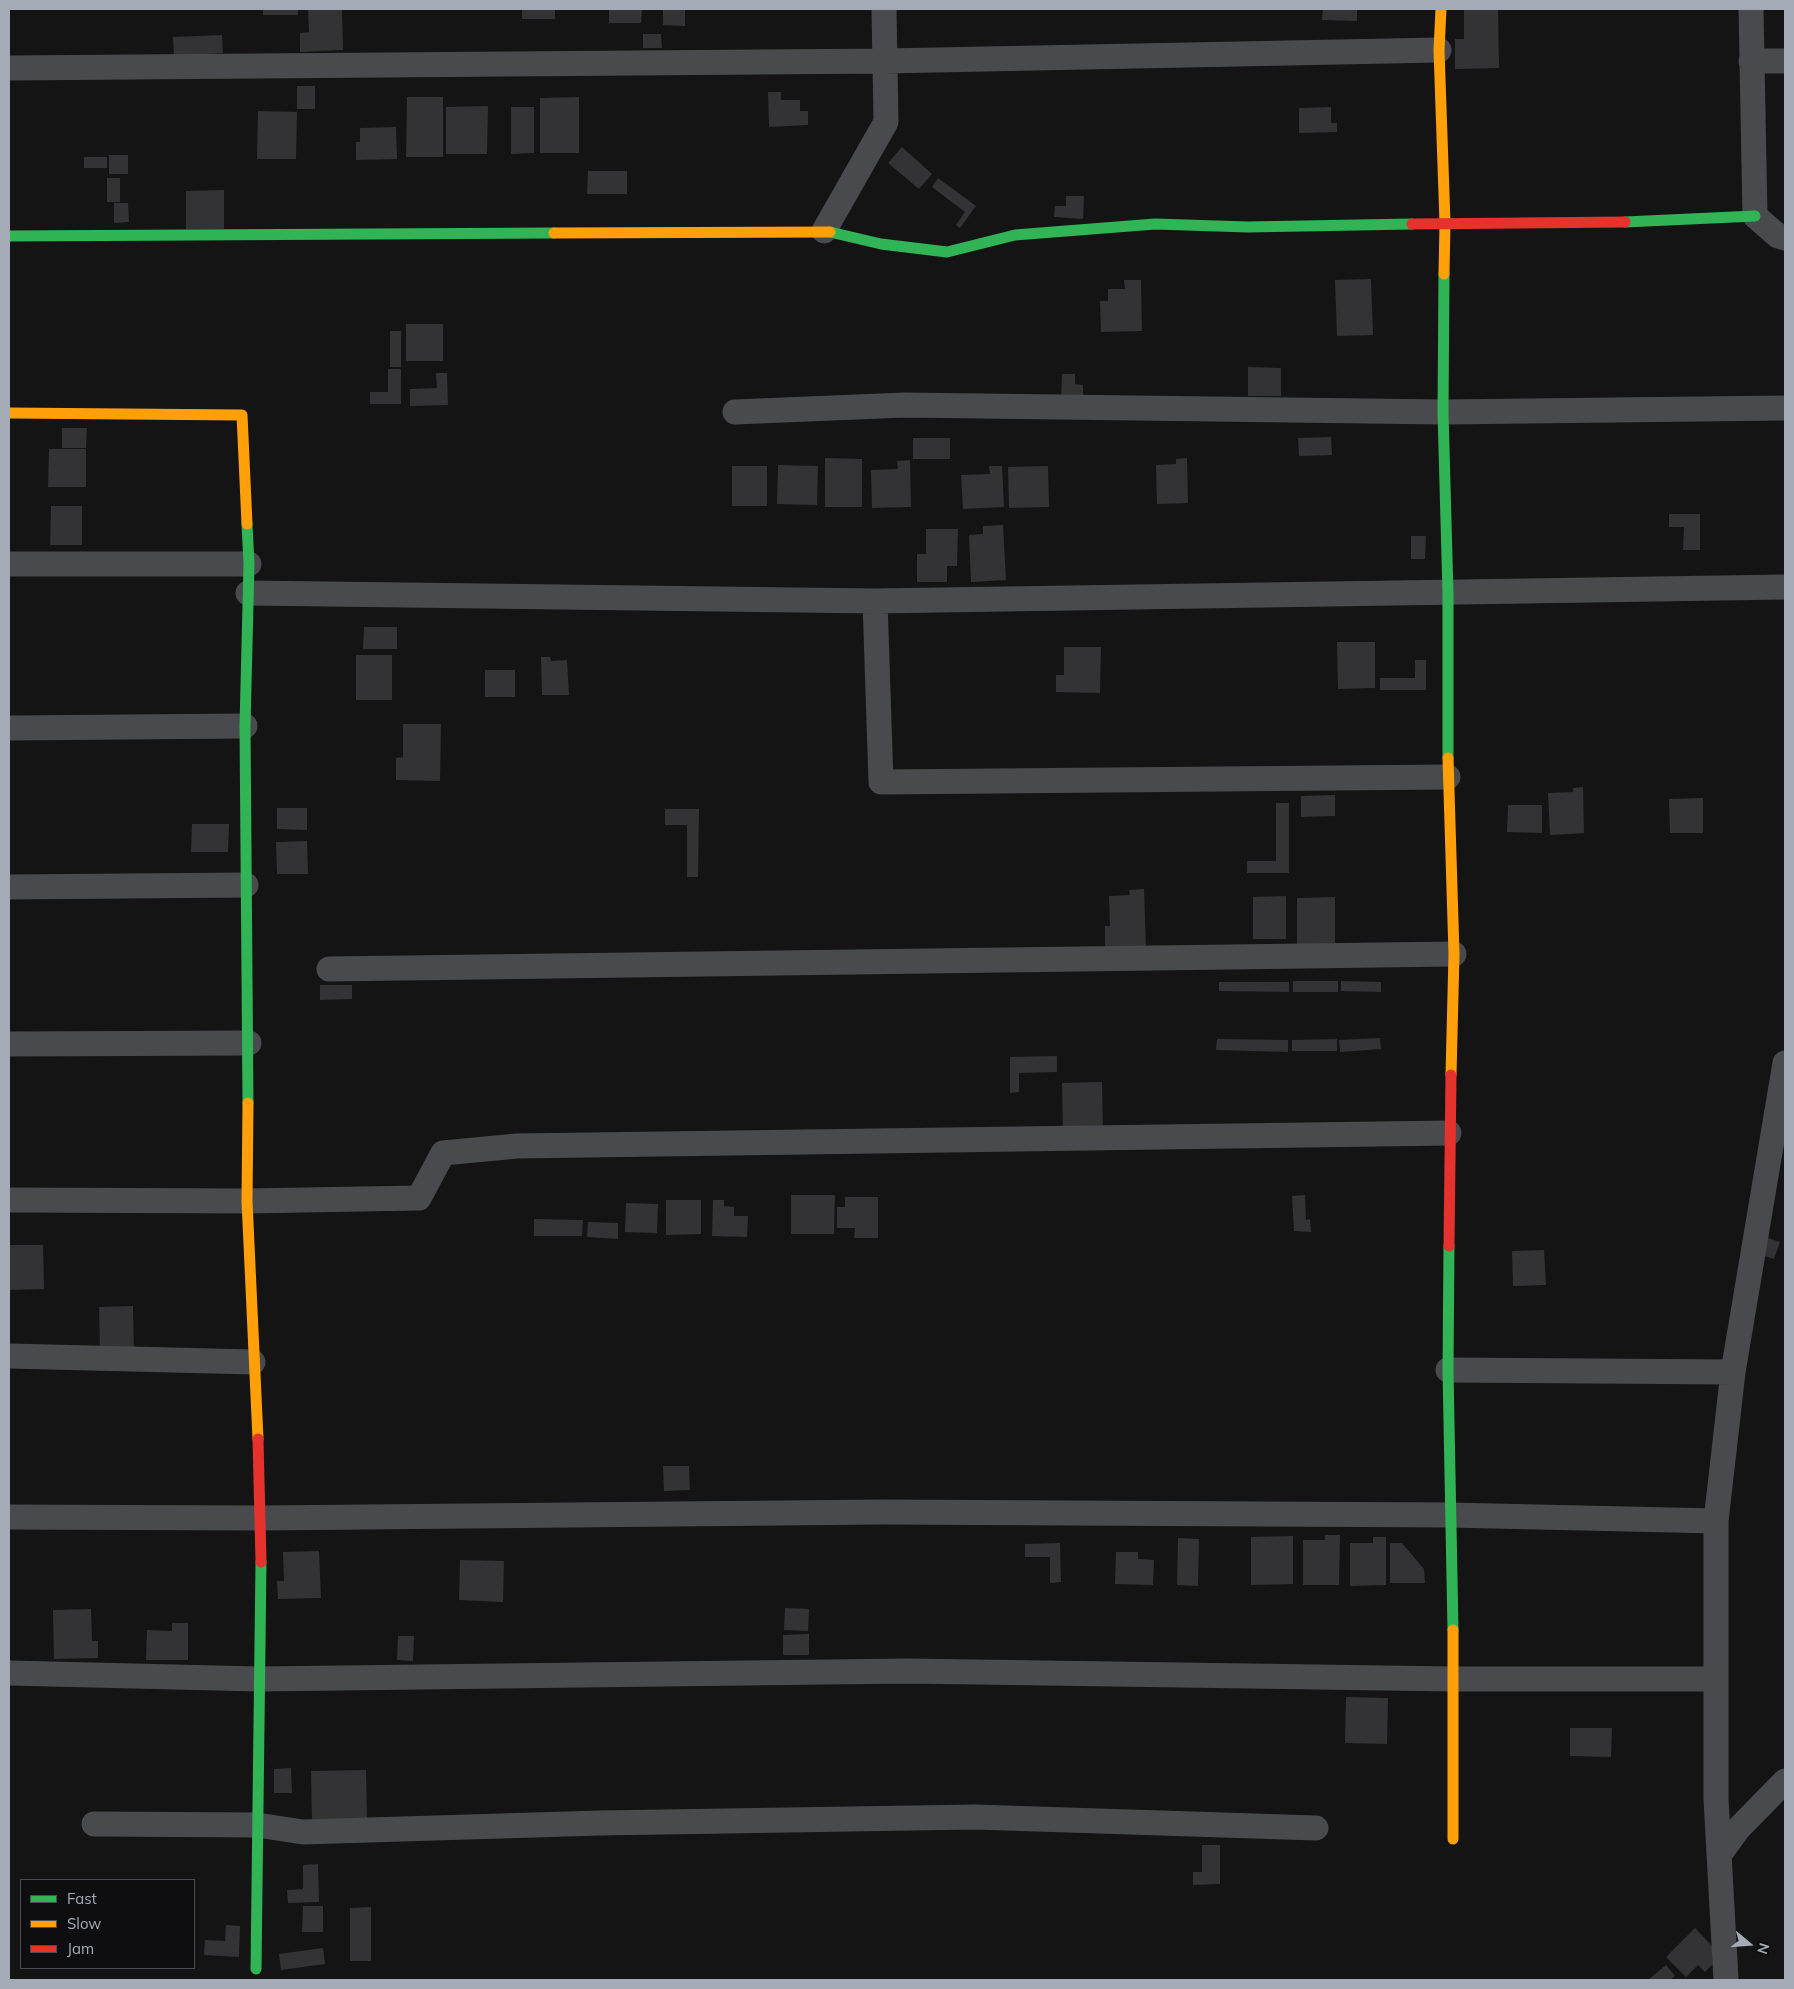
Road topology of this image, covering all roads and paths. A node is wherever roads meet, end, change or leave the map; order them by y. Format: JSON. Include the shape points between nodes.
{"nodes":[{"id":1,"x":884,"y":9,"type":"edge"},
{"id":2,"x":1441,"y":9,"type":"edge"},
{"id":3,"x":1751,"y":9,"type":"edge"},
{"id":4,"x":1439,"y":50,"type":"junction"},
{"id":5,"x":1751,"y":61,"type":"junction"},
{"id":6,"x":1785,"y":61,"type":"edge"},
{"id":7,"x":885,"y":62,"type":"junction"},
{"id":8,"x":9,"y":68,"type":"edge"},
{"id":9,"x":1755,"y":216,"type":"junction"},
{"id":10,"x":1445,"y":222,"type":"junction"},
{"id":11,"x":824,"y":231,"type":"junction"},
{"id":12,"x":9,"y":236,"type":"edge"},
{"id":13,"x":1785,"y":238,"type":"edge"},
{"id":14,"x":1785,"y":408,"type":"edge"},
{"id":15,"x":734,"y":412,"type":"dead end"},
{"id":16,"x":1443,"y":412,"type":"junction"},
{"id":17,"x":9,"y":413,"type":"edge"},
{"id":18,"x":9,"y":564,"type":"edge"},
{"id":19,"x":249,"y":564,"type":"junction"},
{"id":20,"x":1785,"y":587,"type":"edge"},
{"id":21,"x":248,"y":594,"type":"junction"},
{"id":22,"x":1448,"y":594,"type":"junction"},
{"id":23,"x":875,"y":601,"type":"junction"},
{"id":24,"x":245,"y":726,"type":"junction"},
{"id":25,"x":9,"y":728,"type":"edge"},
{"id":26,"x":1448,"y":777,"type":"junction"},
{"id":27,"x":246,"y":885,"type":"junction"},
{"id":28,"x":9,"y":887,"type":"edge"},
{"id":29,"x":1454,"y":954,"type":"junction"},
{"id":30,"x":329,"y":969,"type":"dead end"},
{"id":31,"x":249,"y":1043,"type":"junction"},
{"id":32,"x":9,"y":1044,"type":"edge"},
{"id":33,"x":1785,"y":1063,"type":"edge"},
{"id":34,"x":1449,"y":1133,"type":"junction"},
{"id":35,"x":9,"y":1200,"type":"edge"},
{"id":36,"x":247,"y":1201,"type":"junction"},
{"id":37,"x":9,"y":1356,"type":"edge"},
{"id":38,"x":253,"y":1362,"type":"junction"},
{"id":39,"x":1448,"y":1370,"type":"junction"},
{"id":40,"x":1734,"y":1372,"type":"junction"},
{"id":41,"x":1449,"y":1515,"type":"junction"},
{"id":42,"x":9,"y":1516,"type":"edge"},
{"id":43,"x":261,"y":1518,"type":"junction"},
{"id":44,"x":1716,"y":1521,"type":"junction"},
{"id":45,"x":9,"y":1673,"type":"edge"},
{"id":46,"x":258,"y":1679,"type":"junction"},
{"id":47,"x":1454,"y":1679,"type":"junction"},
{"id":48,"x":1716,"y":1679,"type":"junction"},
{"id":49,"x":1785,"y":1781,"type":"edge"},
{"id":50,"x":94,"y":1824,"type":"dead end"},
{"id":51,"x":257,"y":1825,"type":"junction"},
{"id":52,"x":1316,"y":1828,"type":"dead end"},
{"id":53,"x":1453,"y":1839,"type":"dead end"},
{"id":54,"x":1719,"y":1855,"type":"junction"},
{"id":55,"x":256,"y":1969,"type":"dead end"},
{"id":56,"x":1726,"y":1980,"type":"edge"}],
"edges":[{"from":1,"to":7,"type":"street"},
{"from":2,"to":4,"type":"street"},
{"from":3,"to":5,"type":"street"},
{"from":4,"to":7,"type":"street"},
{"from":4,"to":10,"type":"street"},
{"from":5,"to":6,"type":"street"},
{"from":5,"to":9,"type":"street"},
{"from":7,"to":8,"type":"street"},
{"from":7,"to":11,"type":"street","via":[[886,122]]},
{"from":9,"to":10,"type":"street","via":[[1597,224]]},
{"from":9,"to":13,"type":"street","via":[[1778,236]]},
{"from":10,"to":11,"type":"street","via":[[1248,227],[1155,224],[1016,235],[947,252],[881,244]]},
{"from":10,"to":16,"type":"street"},
{"from":11,"to":12,"type":"street"},
{"from":14,"to":16,"type":"street"},
{"from":15,"to":16,"type":"street","via":[[905,405]]},
{"from":16,"to":22,"type":"street"},
{"from":17,"to":19,"type":"street","via":[[242,414]]},
{"from":18,"to":19,"type":"street"},
{"from":19,"to":21,"type":"street"},
{"from":20,"to":22,"type":"street"},
{"from":21,"to":23,"type":"street"},
{"from":21,"to":24,"type":"street"},
{"from":22,"to":23,"type":"street"},
{"from":22,"to":26,"type":"street"},
{"from":23,"to":26,"type":"street","via":[[881,782]]},
{"from":24,"to":25,"type":"street"},
{"from":24,"to":27,"type":"street"},
{"from":26,"to":29,"type":"street"},
{"from":27,"to":28,"type":"street"},
{"from":27,"to":31,"type":"street"},
{"from":29,"to":30,"type":"street"},
{"from":29,"to":34,"type":"street"},
{"from":31,"to":32,"type":"street"},
{"from":31,"to":36,"type":"street"},
{"from":33,"to":40,"type":"street"},
{"from":34,"to":36,"type":"street","via":[[517,1146],[443,1153],[419,1198]]},
{"from":34,"to":39,"type":"street"},
{"from":35,"to":36,"type":"street"},
{"from":36,"to":38,"type":"street"},
{"from":37,"to":38,"type":"street"},
{"from":38,"to":43,"type":"street"},
{"from":39,"to":40,"type":"street"},
{"from":39,"to":41,"type":"street"},
{"from":40,"to":44,"type":"street"},
{"from":41,"to":43,"type":"street","via":[[873,1512]]},
{"from":41,"to":44,"type":"street"},
{"from":41,"to":47,"type":"street"},
{"from":42,"to":43,"type":"street"},
{"from":43,"to":46,"type":"street"},
{"from":44,"to":48,"type":"street"},
{"from":45,"to":46,"type":"street"},
{"from":46,"to":47,"type":"street","via":[[908,1671]]},
{"from":46,"to":51,"type":"street"},
{"from":47,"to":48,"type":"street"},
{"from":47,"to":53,"type":"street"},
{"from":48,"to":54,"type":"street"},
{"from":49,"to":54,"type":"street","via":[[1738,1829]]},
{"from":50,"to":51,"type":"street"},
{"from":51,"to":52,"type":"street","via":[[302,1832],[975,1817]]},
{"from":51,"to":55,"type":"street"},
{"from":54,"to":56,"type":"street"}]}
